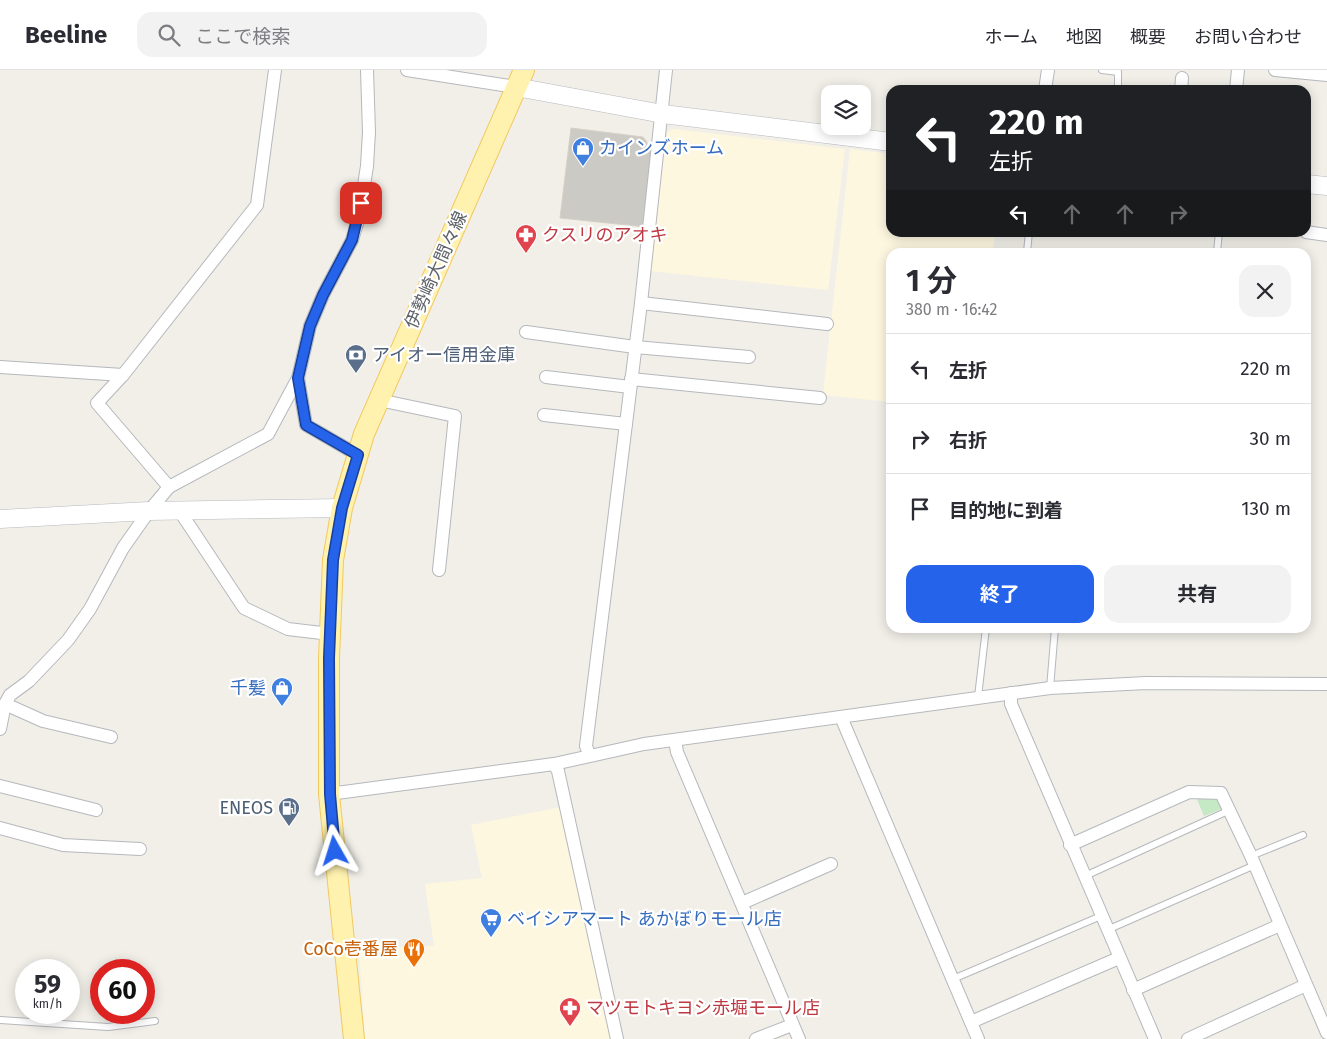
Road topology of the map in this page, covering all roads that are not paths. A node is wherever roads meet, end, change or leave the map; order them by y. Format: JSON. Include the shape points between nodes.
{"nodes":[{"id":1,"x":275,"y":70,"type":"edge"},
{"id":2,"x":368,"y":70,"type":"edge"},
{"id":3,"x":407,"y":70,"type":"edge"},
{"id":4,"x":666,"y":70,"type":"edge"},
{"id":5,"x":1048,"y":70,"type":"edge"},
{"id":6,"x":1102,"y":70,"type":"edge"},
{"id":7,"x":1238,"y":70,"type":"edge"},
{"id":8,"x":1275,"y":70,"type":"edge"},
{"id":9,"x":1327,"y":75,"type":"edge"},
{"id":10,"x":520,"y":79,"type":"edge"},
{"id":11,"x":1046,"y":85,"type":"edge"},
{"id":12,"x":1118,"y":85,"type":"edge"},
{"id":13,"x":1236,"y":85,"type":"edge"},
{"id":14,"x":663,"y":114,"type":"junction"},
{"id":15,"x":886,"y":141,"type":"edge"},
{"id":16,"x":1311,"y":184,"type":"edge"},
{"id":17,"x":1327,"y":186,"type":"edge"},
{"id":18,"x":1311,"y":233,"type":"edge"},
{"id":19,"x":1327,"y":235,"type":"edge"},
{"id":20,"x":641,"y":303,"type":"junction"},
{"id":21,"x":827,"y":324,"type":"dead end"},
{"id":22,"x":526,"y":332,"type":"dead end"},
{"id":23,"x":635,"y":347,"type":"junction"},
{"id":24,"x":749,"y":356,"type":"dead end"},
{"id":25,"x":0,"y":367,"type":"edge"},
{"id":26,"x":123,"y":375,"type":"junction"},
{"id":27,"x":546,"y":377,"type":"dead end"},
{"id":28,"x":298,"y":378,"type":"junction"},
{"id":29,"x":631,"y":383,"type":"junction"},
{"id":30,"x":820,"y":398,"type":"dead end"},
{"id":31,"x":379,"y":400,"type":"junction"},
{"id":32,"x":544,"y":415,"type":"dead end"},
{"id":33,"x":626,"y":424,"type":"junction"},
{"id":34,"x":358,"y":455,"type":"junction"},
{"id":35,"x":169,"y":487,"type":"junction"},
{"id":36,"x":342,"y":508,"type":"junction"},
{"id":37,"x":179,"y":510,"type":"junction"},
{"id":38,"x":148,"y":511,"type":"junction"},
{"id":39,"x":0,"y":520,"type":"edge"},
{"id":40,"x":439,"y":570,"type":"dead end"},
{"id":41,"x":985,"y":633,"type":"edge"},
{"id":42,"x":1055,"y":633,"type":"edge"},
{"id":43,"x":330,"y":634,"type":"junction"},
{"id":44,"x":1327,"y":684,"type":"edge"},
{"id":45,"x":1050,"y":688,"type":"junction"},
{"id":46,"x":1011,"y":693,"type":"junction"},
{"id":47,"x":978,"y":697,"type":"junction"},
{"id":48,"x":5,"y":704,"type":"junction"},
{"id":49,"x":841,"y":717,"type":"junction"},
{"id":50,"x":0,"y":729,"type":"edge"},
{"id":51,"x":111,"y":737,"type":"dead end"},
{"id":52,"x":674,"y":740,"type":"junction"},
{"id":53,"x":589,"y":754,"type":"junction"},
{"id":54,"x":554,"y":764,"type":"junction"},
{"id":55,"x":0,"y":786,"type":"edge"},
{"id":56,"x":330,"y":794,"type":"junction"},
{"id":57,"x":96,"y":810,"type":"dead end"},
{"id":58,"x":1230,"y":810,"type":"junction"},
{"id":59,"x":0,"y":828,"type":"edge"},
{"id":60,"x":1303,"y":834,"type":"dead end"},
{"id":61,"x":1070,"y":845,"type":"junction"},
{"id":62,"x":140,"y":849,"type":"dead end"},
{"id":63,"x":1253,"y":861,"type":"junction"},
{"id":64,"x":831,"y":864,"type":"dead end"},
{"id":65,"x":1084,"y":876,"type":"junction"},
{"id":66,"x":742,"y":903,"type":"junction"},
{"id":67,"x":1101,"y":916,"type":"junction"},
{"id":68,"x":1280,"y":925,"type":"junction"},
{"id":69,"x":1107,"y":930,"type":"junction"},
{"id":70,"x":1119,"y":958,"type":"junction"},
{"id":71,"x":952,"y":979,"type":"junction"},
{"id":72,"x":1306,"y":985,"type":"junction"},
{"id":73,"x":1133,"y":990,"type":"junction"},
{"id":74,"x":0,"y":1020,"type":"edge"},
{"id":75,"x":971,"y":1022,"type":"junction"},
{"id":76,"x":132,"y":1024,"type":"edge"},
{"id":77,"x":792,"y":1025,"type":"junction"},
{"id":78,"x":1327,"y":1033,"type":"edge"},
{"id":79,"x":354,"y":1039,"type":"edge"},
{"id":80,"x":617,"y":1039,"type":"edge"},
{"id":81,"x":756,"y":1039,"type":"edge"},
{"id":82,"x":798,"y":1039,"type":"edge"},
{"id":83,"x":978,"y":1039,"type":"edge"},
{"id":84,"x":1155,"y":1039,"type":"edge"},
{"id":85,"x":1188,"y":1039,"type":"edge"}],
"edges":[{"from":1,"to":26,"type":"street","via":[[257,205]]},
{"from":2,"to":28,"type":"street","via":[[369,132],[359,217],[352,240],[310,326]]},
{"from":3,"to":10,"type":"street"},
{"from":4,"to":14,"type":"street"},
{"from":5,"to":11,"type":"street"},
{"from":6,"to":12,"type":"lane","via":[[1118,72]]},
{"from":7,"to":13,"type":"street"},
{"from":8,"to":9,"type":"street"},
{"from":10,"to":14,"type":"street"},
{"from":10,"to":31,"type":"main road","name":"伊勢崎大間々線"},
{"from":14,"to":15,"type":"street"},
{"from":14,"to":20,"type":"street"},
{"from":16,"to":17,"type":"street"},
{"from":18,"to":19,"type":"street"},
{"from":20,"to":21,"type":"street"},
{"from":20,"to":23,"type":"street"},
{"from":22,"to":23,"type":"street"},
{"from":23,"to":24,"type":"street"},
{"from":23,"to":29,"type":"street"},
{"from":25,"to":26,"type":"street"},
{"from":26,"to":35,"type":"street","via":[[97,403]]},
{"from":27,"to":29,"type":"street"},
{"from":28,"to":34,"type":"street","via":[[306,425]]},
{"from":28,"to":35,"type":"street","via":[[268,434]]},
{"from":29,"to":30,"type":"street"},
{"from":29,"to":33,"type":"street"},
{"from":31,"to":34,"type":"main road","name":"伊勢崎大間々線"},
{"from":31,"to":40,"type":"street","via":[[455,416]]},
{"from":32,"to":33,"type":"street"},
{"from":33,"to":53,"type":"street","via":[[586,746]]},
{"from":34,"to":36,"type":"main road","name":"伊勢崎大間々線"},
{"from":35,"to":38,"type":"street"},
{"from":36,"to":37,"type":"street"},
{"from":36,"to":43,"type":"main road","name":"伊勢崎大間々線","via":[[333,560]]},
{"from":37,"to":38,"type":"street"},
{"from":37,"to":43,"type":"street","via":[[244,608],[288,629]]},
{"from":38,"to":39,"type":"street"},
{"from":38,"to":48,"type":"street","via":[[68,640],[36,674],[10,695]]},
{"from":41,"to":47,"type":"lane"},
{"from":42,"to":45,"type":"lane"},
{"from":43,"to":56,"type":"main road","name":"伊勢崎大間々線"},
{"from":44,"to":45,"type":"street","via":[[1146,683]]},
{"from":45,"to":46,"type":"street"},
{"from":46,"to":47,"type":"street"},
{"from":46,"to":61,"type":"street","via":[[1011,704]]},
{"from":47,"to":49,"type":"street"},
{"from":48,"to":50,"type":"street"},
{"from":48,"to":51,"type":"street","via":[[43,721]]},
{"from":49,"to":52,"type":"street"},
{"from":49,"to":71,"type":"street"},
{"from":52,"to":53,"type":"street"},
{"from":52,"to":66,"type":"street"},
{"from":53,"to":54,"type":"street"},
{"from":54,"to":56,"type":"street"},
{"from":54,"to":80,"type":"street"},
{"from":55,"to":57,"type":"street"},
{"from":56,"to":79,"type":"main road","name":"伊勢崎大間々線"},
{"from":58,"to":61,"type":"street","via":[[1221,793],[1189,792]]},
{"from":58,"to":63,"type":"street"},
{"from":58,"to":65,"type":"lane"},
{"from":59,"to":62,"type":"street","via":[[63,844]]},
{"from":60,"to":63,"type":"lane"},
{"from":61,"to":65,"type":"street"},
{"from":63,"to":68,"type":"street"},
{"from":63,"to":69,"type":"lane"},
{"from":64,"to":66,"type":"street"},
{"from":65,"to":67,"type":"street"},
{"from":66,"to":77,"type":"street"},
{"from":67,"to":69,"type":"street"},
{"from":67,"to":71,"type":"lane"},
{"from":68,"to":72,"type":"street"},
{"from":68,"to":73,"type":"street"},
{"from":69,"to":70,"type":"street"},
{"from":70,"to":73,"type":"street"},
{"from":70,"to":75,"type":"street"},
{"from":71,"to":75,"type":"street"},
{"from":72,"to":78,"type":"street"},
{"from":72,"to":85,"type":"street"},
{"from":73,"to":84,"type":"street"},
{"from":74,"to":76,"type":"lane","via":[[108,1027]]},
{"from":75,"to":83,"type":"street"},
{"from":77,"to":81,"type":"street"},
{"from":77,"to":82,"type":"street"}]}
